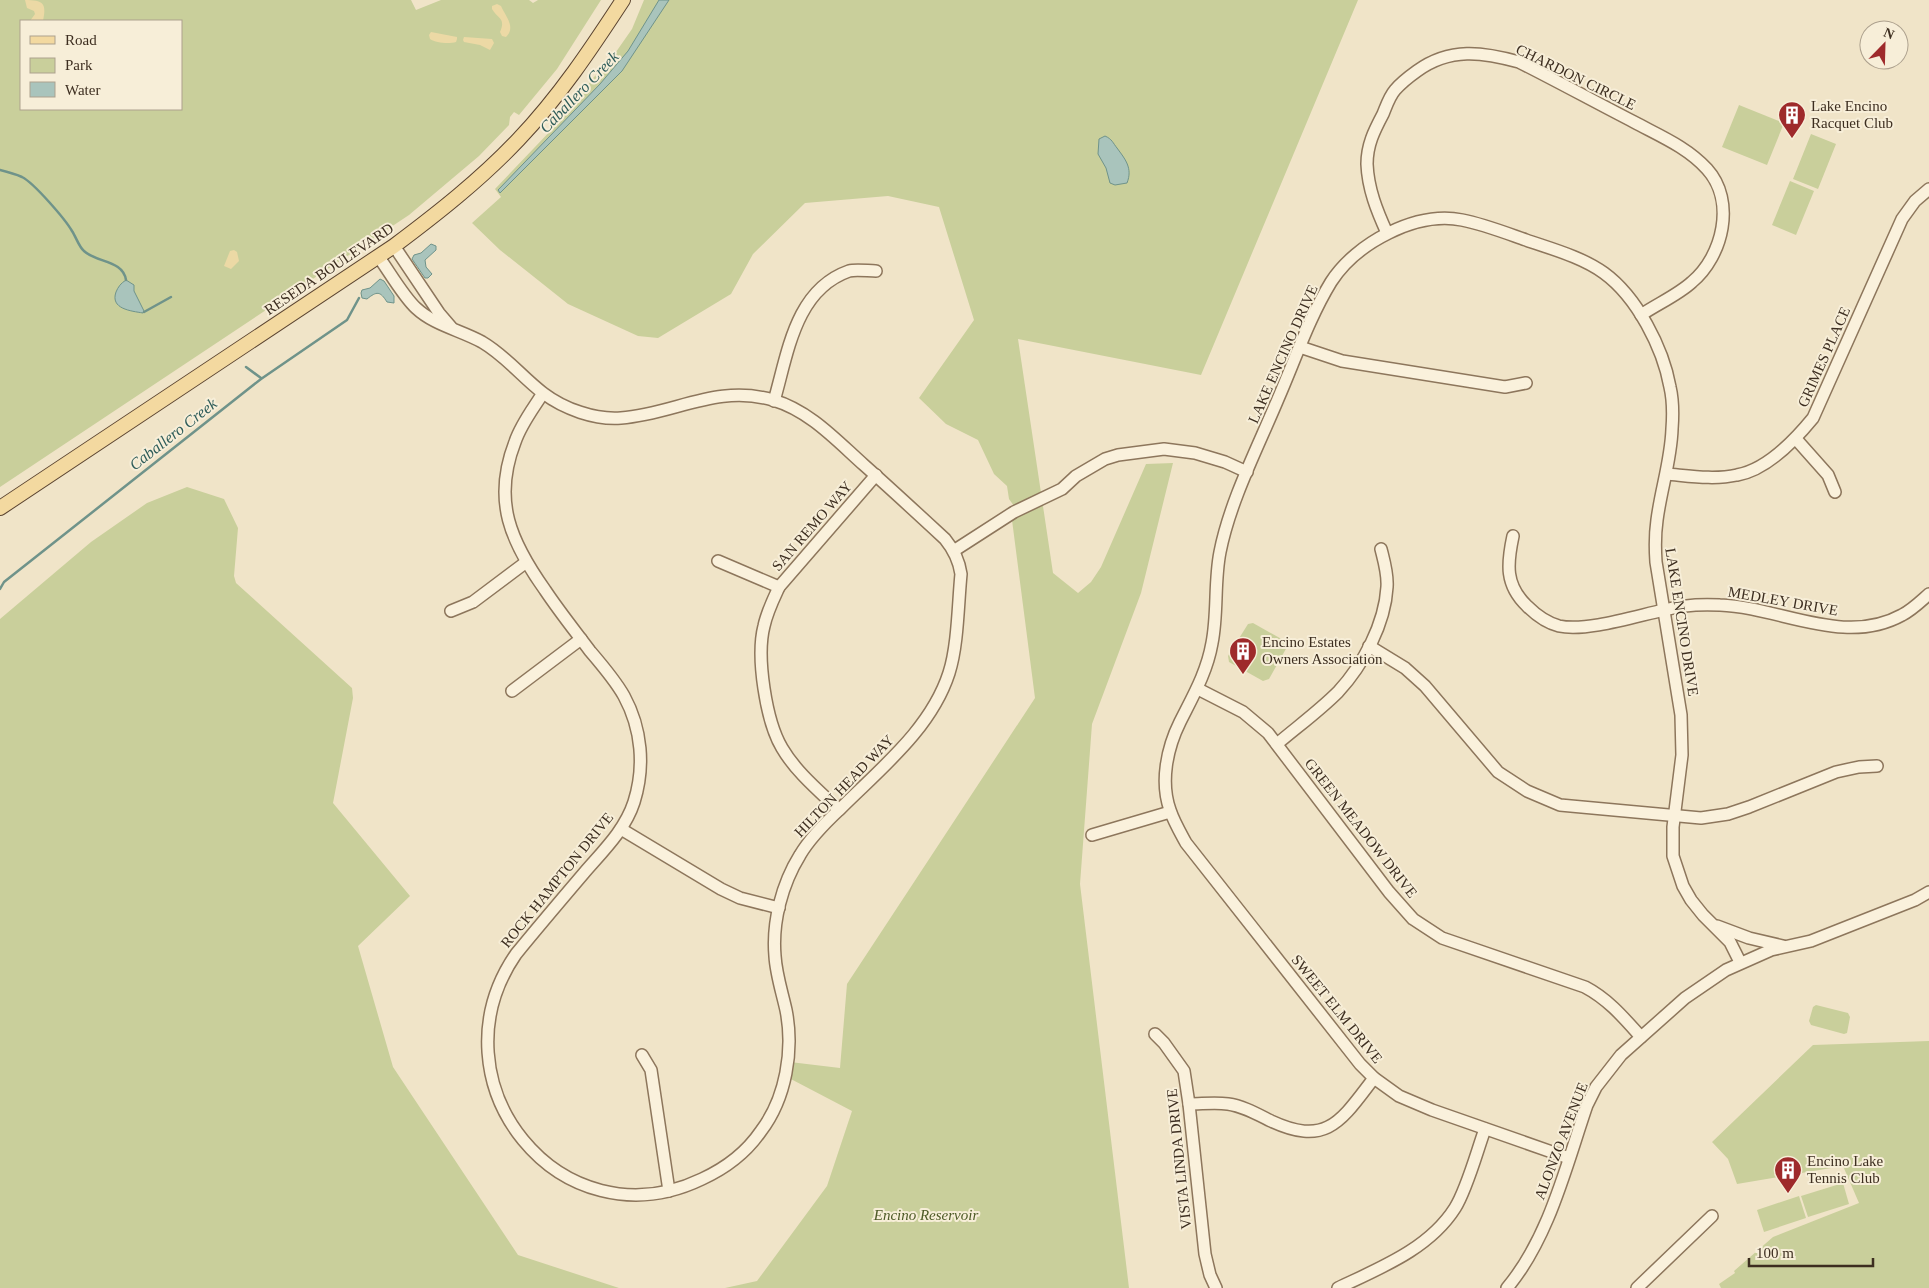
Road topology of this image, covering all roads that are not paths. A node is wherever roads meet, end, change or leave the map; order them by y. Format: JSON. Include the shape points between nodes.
{"nodes":[{"id":1,"x":623,"y":0,"type":"edge"},
{"id":2,"x":1929,"y":189,"type":"edge"},
{"id":3,"x":1387,"y":233,"type":"junction"},
{"id":4,"x":394,"y":246,"type":"junction"},
{"id":5,"x":378,"y":256,"type":"junction"},
{"id":6,"x":876,"y":271,"type":"dead end"},
{"id":7,"x":1641,"y":315,"type":"junction"},
{"id":8,"x":451,"y":327,"type":"junction"},
{"id":9,"x":1300,"y":346,"type":"junction"},
{"id":10,"x":1526,"y":383,"type":"dead end"},
{"id":11,"x":543,"y":393,"type":"junction"},
{"id":12,"x":774,"y":400,"type":"junction"},
{"id":13,"x":1796,"y":439,"type":"junction"},
{"id":14,"x":1247,"y":472,"type":"junction"},
{"id":15,"x":1667,"y":474,"type":"junction"},
{"id":16,"x":876,"y":475,"type":"junction"},
{"id":17,"x":1835,"y":492,"type":"dead end"},
{"id":18,"x":0,"y":508,"type":"edge"},
{"id":19,"x":1513,"y":536,"type":"dead end"},
{"id":20,"x":1381,"y":549,"type":"dead end"},
{"id":21,"x":955,"y":550,"type":"junction"},
{"id":22,"x":718,"y":562,"type":"dead end"},
{"id":23,"x":525,"y":563,"type":"junction"},
{"id":24,"x":779,"y":587,"type":"junction"},
{"id":25,"x":1929,"y":594,"type":"edge"},
{"id":26,"x":1665,"y":610,"type":"junction"},
{"id":27,"x":451,"y":611,"type":"dead end"},
{"id":28,"x":581,"y":639,"type":"junction"},
{"id":29,"x":1369,"y":646,"type":"junction"},
{"id":30,"x":1198,"y":689,"type":"junction"},
{"id":31,"x":512,"y":691,"type":"dead end"},
{"id":32,"x":1277,"y":744,"type":"junction"},
{"id":33,"x":1877,"y":766,"type":"dead end"},
{"id":34,"x":839,"y":810,"type":"junction"},
{"id":35,"x":1170,"y":812,"type":"junction"},
{"id":36,"x":1675,"y":816,"type":"junction"},
{"id":37,"x":622,"y":829,"type":"junction"},
{"id":38,"x":1092,"y":835,"type":"dead end"},
{"id":39,"x":1929,"y":892,"type":"edge"},
{"id":40,"x":779,"y":908,"type":"junction"},
{"id":41,"x":1712,"y":923,"type":"junction"},
{"id":42,"x":1785,"y":946,"type":"junction"},
{"id":43,"x":1740,"y":962,"type":"junction"},
{"id":44,"x":1155,"y":1034,"type":"dead end"},
{"id":45,"x":1641,"y":1037,"type":"junction"},
{"id":46,"x":642,"y":1055,"type":"dead end"},
{"id":47,"x":1374,"y":1078,"type":"junction"},
{"id":48,"x":1189,"y":1104,"type":"junction"},
{"id":49,"x":1485,"y":1129,"type":"junction"},
{"id":50,"x":1569,"y":1158,"type":"junction"},
{"id":51,"x":669,"y":1191,"type":"junction"},
{"id":52,"x":1712,"y":1216,"type":"dead end"},
{"id":53,"x":1216,"y":1288,"type":"edge"},
{"id":54,"x":1338,"y":1288,"type":"edge"},
{"id":55,"x":1507,"y":1288,"type":"edge"},
{"id":56,"x":1637,"y":1288,"type":"edge"}],
"edges":[{"from":1,"to":4,"type":"main road","name":"RESEDA BOULEVARD","via":[[580,66],[519,140],[447,207]]},
{"from":2,"to":13,"type":"street","name":"GRIMES PLACE","via":[[1914,201],[1902,219],[1813,418]]},
{"from":3,"to":7,"type":"street","name":"LAKE ENCINO DRIVE","via":[[1422,220],[1461,219],[1584,262],[1622,288]]},
{"from":3,"to":7,"type":"street","name":"CHARDON CIRCLE","via":[[1374,203],[1367,166],[1371,137],[1394,91],[1423,66],[1454,53],[1493,55],[1519,62],[1679,145],[1708,171],[1720,193],[1722,234],[1715,254],[1692,282]]},
{"from":3,"to":9,"type":"street","name":"LAKE ENCINO DRIVE","via":[[1349,262],[1332,280]]},
{"from":4,"to":5,"type":"main road","name":"RESEDA BOULEVARD"},
{"from":4,"to":8,"type":"street"},
{"from":5,"to":8,"type":"street","via":[[414,307],[433,322]]},
{"from":5,"to":18,"type":"main road","name":"RESEDA BOULEVARD"},
{"from":6,"to":12,"type":"street","via":[[850,270],[816,292],[803,310],[796,328]]},
{"from":7,"to":15,"type":"street","name":"LAKE ENCINO DRIVE","via":[[1660,352],[1671,388],[1672,429]]},
{"from":8,"to":11,"type":"street","via":[[483,343],[510,362]]},
{"from":9,"to":10,"type":"street","via":[[1350,362],[1505,387]]},
{"from":9,"to":14,"type":"street","name":"LAKE ENCINO DRIVE"},
{"from":11,"to":12,"type":"street","via":[[581,413],[619,419],[734,394]]},
{"from":11,"to":23,"type":"street","name":"ROCK HAMPTON DRIVE","via":[[523,423],[507,470],[506,512]]},
{"from":12,"to":16,"type":"street","via":[[807,415]]},
{"from":13,"to":15,"type":"street","name":"GRIMES PLACE","via":[[1762,464],[1738,475],[1702,477]]},
{"from":13,"to":17,"type":"street","via":[[1828,475]]},
{"from":14,"to":21,"type":"street","via":[[1195,453],[1164,449],[1105,459],[1076,476],[1062,489],[1014,512]]},
{"from":14,"to":30,"type":"street","name":"LAKE ENCINO DRIVE","via":[[1224,533],[1216,580],[1213,640]]},
{"from":15,"to":26,"type":"street","name":"LAKE ENCINO DRIVE","via":[[1655,540]]},
{"from":16,"to":21,"type":"street"},
{"from":16,"to":24,"type":"street","name":"SAN REMO WAY"},
{"from":19,"to":26,"type":"street","name":"MEDLEY DRIVE","via":[[1508,570],[1515,590],[1521,600],[1544,620],[1575,628]]},
{"from":20,"to":29,"type":"street","via":[[1388,586],[1384,610]]},
{"from":21,"to":34,"type":"street","name":"HILTON HEAD WAY","via":[[961,574],[954,649],[943,690],[917,731]]},
{"from":22,"to":24,"type":"street"},
{"from":23,"to":27,"type":"street","via":[[473,602]]},
{"from":23,"to":28,"type":"street","name":"ROCK HAMPTON DRIVE"},
{"from":24,"to":34,"type":"street","name":"SAN REMO WAY","via":[[764,628],[763,672],[769,716],[776,736],[792,763]]},
{"from":25,"to":26,"type":"street","name":"MEDLEY DRIVE","via":[[1902,615],[1871,626],[1852,628],[1831,627],[1764,611],[1721,605]]},
{"from":26,"to":36,"type":"street","name":"LAKE ENCINO DRIVE","via":[[1681,715],[1682,755]]},
{"from":28,"to":31,"type":"street"},
{"from":28,"to":37,"type":"street","name":"ROCK HAMPTON DRIVE","via":[[625,697],[638,734],[640,777],[634,803]]},
{"from":29,"to":32,"type":"street","via":[[1338,692]]},
{"from":29,"to":36,"type":"street","via":[[1405,668],[1498,772],[1527,792],[1560,805]]},
{"from":30,"to":32,"type":"street","name":"GREEN MEADOW DRIVE","via":[[1242,712]]},
{"from":30,"to":35,"type":"street","name":"LAKE ENCINO DRIVE","via":[[1172,740],[1166,785]]},
{"from":32,"to":45,"type":"street","name":"GREEN MEADOW DRIVE","via":[[1413,919],[1442,938],[1585,987],[1611,1004]]},
{"from":33,"to":36,"type":"street","via":[[1836,772],[1728,814],[1702,818]]},
{"from":34,"to":40,"type":"street","name":"HILTON HEAD WAY","via":[[800,854]]},
{"from":35,"to":38,"type":"street"},
{"from":35,"to":47,"type":"street","name":"SWEET ELM DRIVE","via":[[1186,843]]},
{"from":36,"to":41,"type":"street","name":"LAKE ENCINO DRIVE","via":[[1674,856],[1678,872],[1691,900]]},
{"from":37,"to":40,"type":"street","via":[[721,889],[740,898]]},
{"from":37,"to":51,"type":"street","name":"ROCK HAMPTON DRIVE","via":[[506,967],[490,1015],[487,1052],[495,1092],[505,1114],[518,1136],[546,1163],[562,1174],[601,1190],[633,1194]]},
{"from":39,"to":42,"type":"street","name":"ALONZO AVENUE","via":[[1812,941]]},
{"from":40,"to":51,"type":"street","name":"HILTON HEAD WAY","via":[[775,955],[789,1036],[782,1090],[775,1109],[762,1130],[734,1161],[698,1181]]},
{"from":41,"to":42,"type":"street","name":"LAKE ENCINO DRIVE","via":[[1738,935]]},
{"from":41,"to":43,"type":"street","name":"LAKE ENCINO DRIVE","via":[[1730,942]]},
{"from":42,"to":43,"type":"street","name":"ALONZO AVENUE"},
{"from":43,"to":45,"type":"street","name":"ALONZO AVENUE","via":[[1703,984]]},
{"from":44,"to":48,"type":"street","name":"VISTA LINDA DRIVE","via":[[1184,1070]]},
{"from":45,"to":50,"type":"street","name":"ALONZO AVENUE","via":[[1621,1055],[1596,1087]]},
{"from":46,"to":51,"type":"street","via":[[651,1070]]},
{"from":47,"to":48,"type":"street","via":[[1336,1122],[1324,1130],[1309,1133],[1284,1127],[1245,1108],[1228,1104]]},
{"from":47,"to":49,"type":"street","name":"SWEET ELM DRIVE","via":[[1399,1096]]},
{"from":48,"to":53,"type":"street","name":"VISTA LINDA DRIVE","via":[[1205,1254]]},
{"from":49,"to":50,"type":"street","name":"SWEET ELM DRIVE"},
{"from":49,"to":54,"type":"street","via":[[1456,1207],[1442,1225],[1406,1253]]},
{"from":50,"to":55,"type":"street","name":"ALONZO AVENUE","via":[[1546,1223]]},
{"from":52,"to":56,"type":"street"}]}
